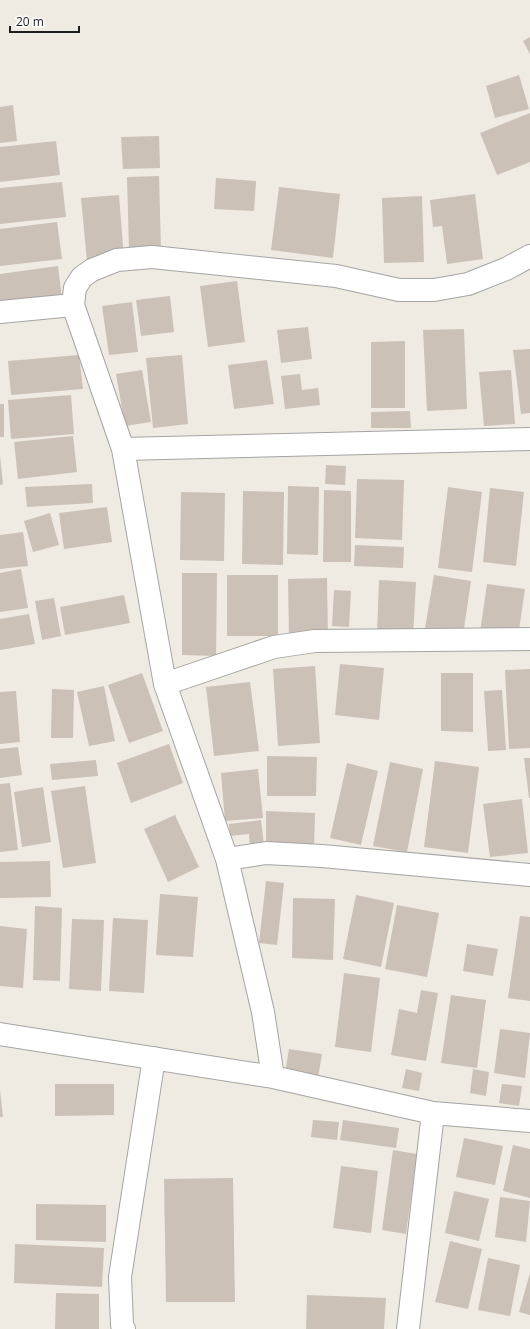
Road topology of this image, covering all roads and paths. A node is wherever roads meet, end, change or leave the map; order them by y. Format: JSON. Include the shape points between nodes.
{"nodes":[{"id":1,"x":530,"y":256,"type":"edge"},
{"id":2,"x":73,"y":305,"type":"junction"},
{"id":3,"x":0,"y":312,"type":"edge"},
{"id":4,"x":530,"y":439,"type":"edge"},
{"id":5,"x":124,"y":450,"type":"junction"},
{"id":6,"x":530,"y":639,"type":"edge"},
{"id":7,"x":166,"y":684,"type":"junction"},
{"id":8,"x":227,"y":859,"type":"junction"},
{"id":9,"x":530,"y":875,"type":"edge"},
{"id":10,"x":0,"y":1034,"type":"edge"},
{"id":11,"x":154,"y":1058,"type":"junction"},
{"id":12,"x":273,"y":1077,"type":"junction"},
{"id":13,"x":433,"y":1113,"type":"junction"},
{"id":14,"x":530,"y":1121,"type":"edge"},
{"id":15,"x":124,"y":1329,"type":"edge"},
{"id":16,"x":408,"y":1329,"type":"edge"}],
"edges":[{"from":1,"to":2,"type":"street","via":[[468,284],[434,290],[399,290],[336,276],[160,258],[117,260],[103,264],[82,277],[75,288]]},
{"from":2,"to":3,"type":"street"},
{"from":2,"to":5,"type":"street"},
{"from":4,"to":5,"type":"street"},
{"from":5,"to":7,"type":"street"},
{"from":6,"to":7,"type":"street","via":[[315,641],[274,647]]},
{"from":7,"to":8,"type":"street"},
{"from":8,"to":9,"type":"street","via":[[266,853]]},
{"from":8,"to":12,"type":"street","via":[[263,1012]]},
{"from":10,"to":11,"type":"street"},
{"from":11,"to":12,"type":"street"},
{"from":11,"to":15,"type":"street","via":[[120,1277]]},
{"from":12,"to":13,"type":"street"},
{"from":13,"to":14,"type":"street"},
{"from":13,"to":16,"type":"street"}]}
